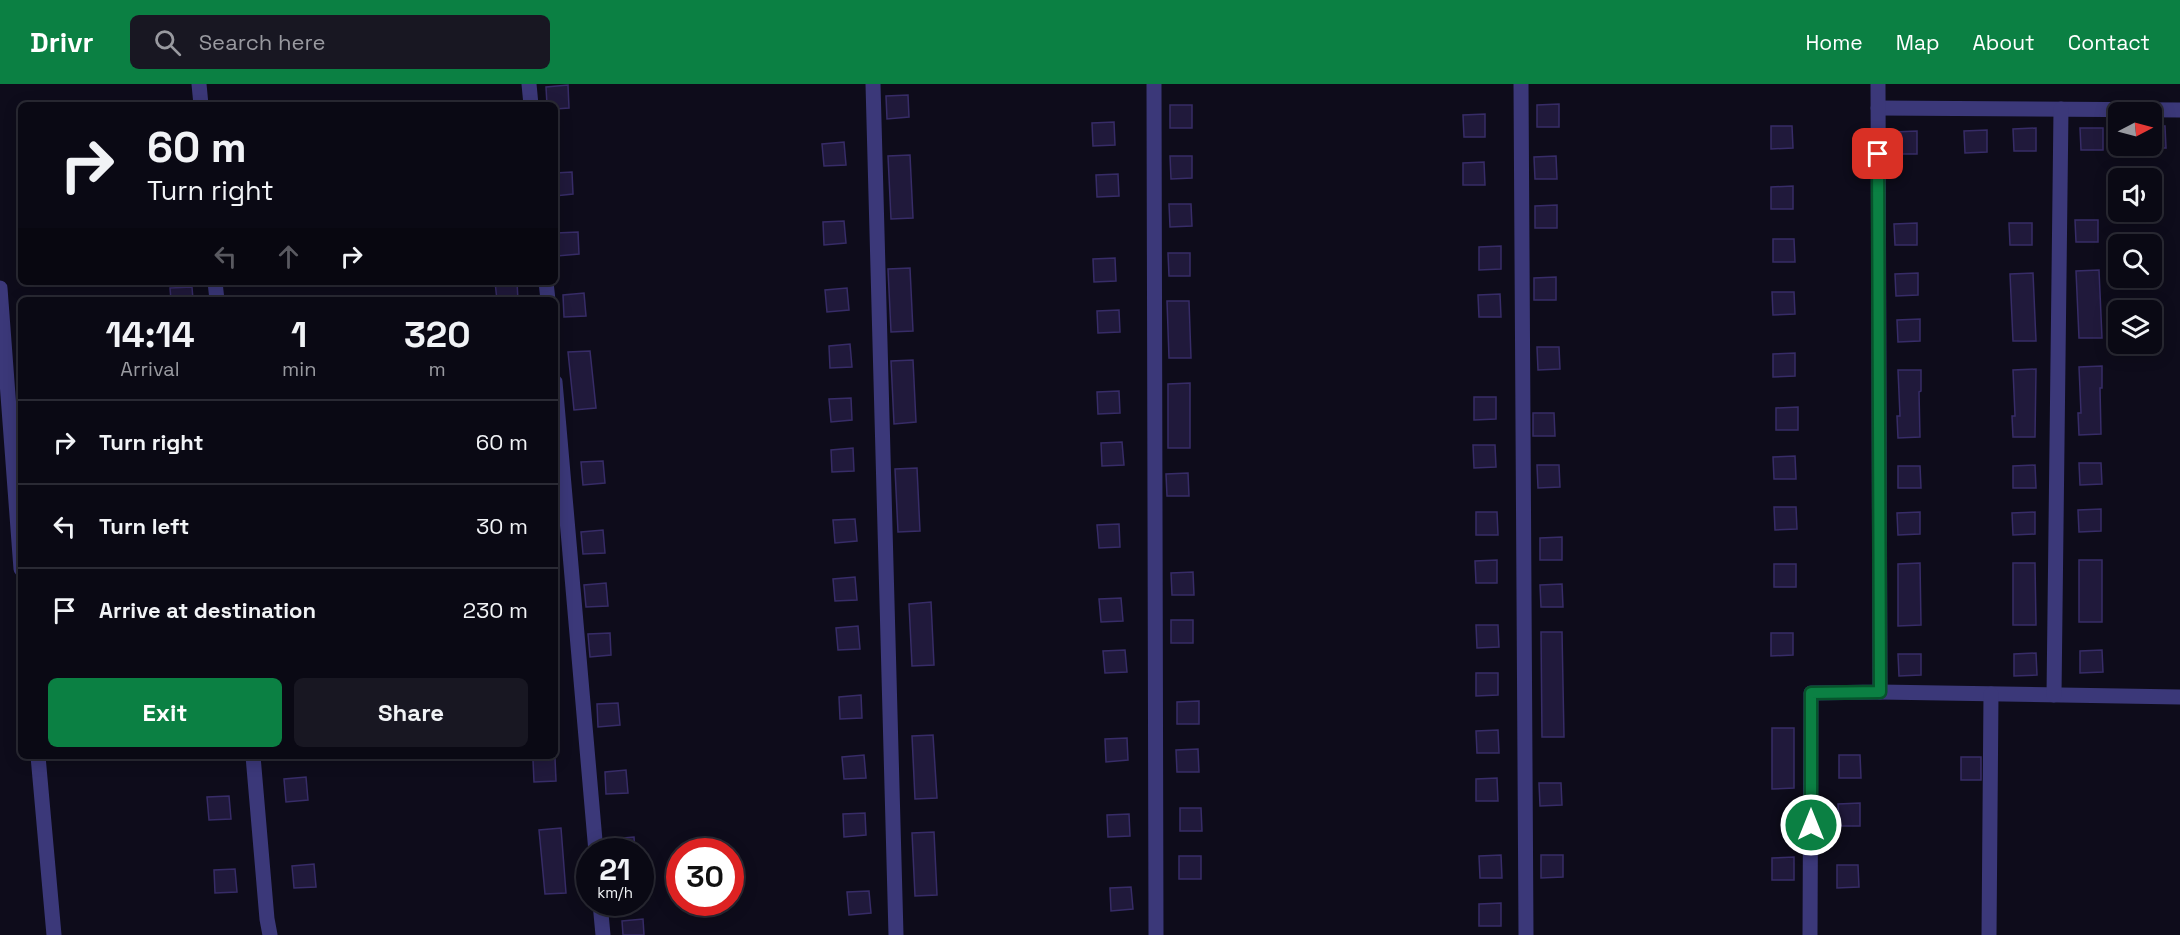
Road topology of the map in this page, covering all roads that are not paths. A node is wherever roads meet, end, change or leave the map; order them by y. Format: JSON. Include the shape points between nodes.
{"nodes":[{"id":1,"x":199,"y":84,"type":"edge"},
{"id":2,"x":529,"y":84,"type":"edge"},
{"id":3,"x":873,"y":84,"type":"edge"},
{"id":4,"x":1154,"y":84,"type":"edge"},
{"id":5,"x":1521,"y":84,"type":"edge"},
{"id":6,"x":1878,"y":84,"type":"edge"},
{"id":7,"x":201,"y":102,"type":"edge"},
{"id":8,"x":531,"y":102,"type":"edge"},
{"id":9,"x":1878,"y":108,"type":"junction"},
{"id":10,"x":2061,"y":109,"type":"junction"},
{"id":11,"x":2180,"y":110,"type":"edge"},
{"id":12,"x":0,"y":288,"type":"edge"},
{"id":13,"x":558,"y":416,"type":"edge"},
{"id":14,"x":18,"y":529,"type":"edge"},
{"id":15,"x":1880,"y":692,"type":"junction"},
{"id":16,"x":1991,"y":694,"type":"junction"},
{"id":17,"x":2054,"y":695,"type":"junction"},
{"id":18,"x":2180,"y":697,"type":"edge"},
{"id":19,"x":38,"y":759,"type":"edge"},
{"id":20,"x":253,"y":759,"type":"edge"},
{"id":21,"x":595,"y":838,"type":"edge"},
{"id":22,"x":601,"y":916,"type":"edge"},
{"id":23,"x":54,"y":935,"type":"edge"},
{"id":24,"x":270,"y":935,"type":"edge"},
{"id":25,"x":603,"y":935,"type":"edge"},
{"id":26,"x":896,"y":935,"type":"edge"},
{"id":27,"x":1156,"y":935,"type":"edge"},
{"id":28,"x":1526,"y":935,"type":"edge"},
{"id":29,"x":1810,"y":935,"type":"edge"},
{"id":30,"x":1989,"y":935,"type":"edge"}],
"edges":[{"from":1,"to":7,"type":"street"},
{"from":2,"to":8,"type":"street"},
{"from":3,"to":26,"type":"street"},
{"from":4,"to":27,"type":"street"},
{"from":5,"to":28,"type":"street"},
{"from":6,"to":9,"type":"street"},
{"from":9,"to":10,"type":"street"},
{"from":9,"to":15,"type":"street"},
{"from":10,"to":11,"type":"street"},
{"from":10,"to":17,"type":"street"},
{"from":12,"to":14,"type":"street"},
{"from":13,"to":21,"type":"street"},
{"from":15,"to":16,"type":"street"},
{"from":15,"to":29,"type":"street","via":[[1811,693]]},
{"from":16,"to":17,"type":"street"},
{"from":16,"to":30,"type":"street"},
{"from":17,"to":18,"type":"street"},
{"from":19,"to":23,"type":"street"},
{"from":20,"to":24,"type":"street"},
{"from":22,"to":25,"type":"street"}]}
